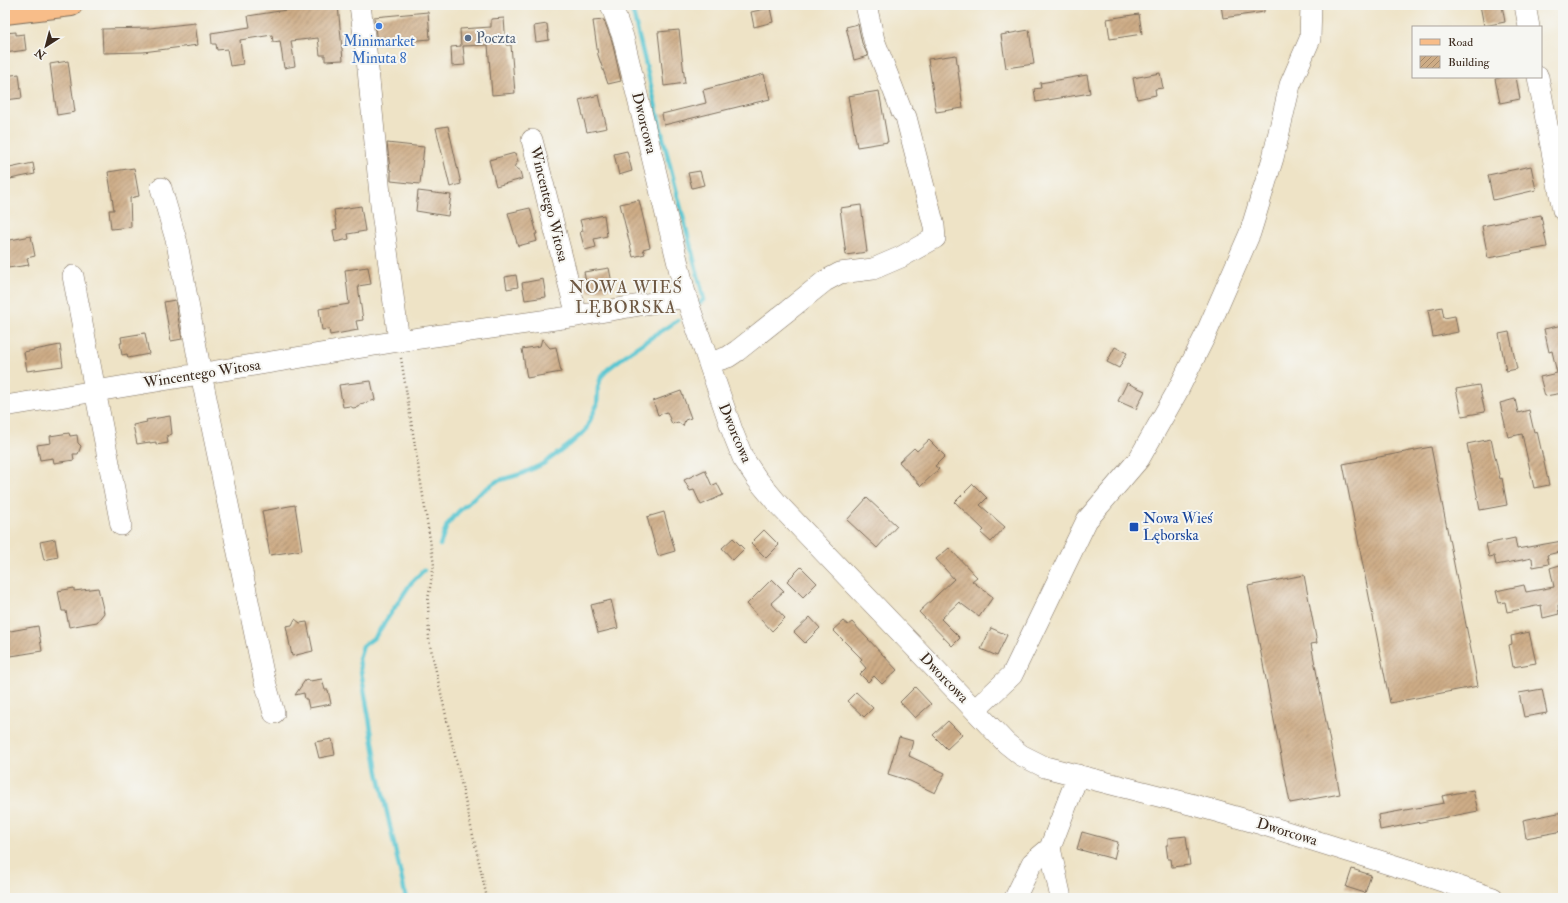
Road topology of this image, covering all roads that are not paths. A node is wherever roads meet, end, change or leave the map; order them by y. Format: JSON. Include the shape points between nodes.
{"nodes":[{"id":1,"x":71,"y":5,"type":"edge"},
{"id":2,"x":360,"y":5,"type":"edge"},
{"id":3,"x":610,"y":5,"type":"edge"},
{"id":4,"x":866,"y":5,"type":"edge"},
{"id":5,"x":1311,"y":5,"type":"edge"},
{"id":6,"x":1525,"y":5,"type":"edge"},
{"id":7,"x":5,"y":13,"type":"edge"},
{"id":8,"x":1529,"y":26,"type":"edge"},
{"id":9,"x":1538,"y":78,"type":"edge"},
{"id":10,"x":532,"y":140,"type":"dead end"},
{"id":11,"x":161,"y":188,"type":"dead end"},
{"id":12,"x":1563,"y":210,"type":"edge"},
{"id":13,"x":74,"y":276,"type":"dead end"},
{"id":14,"x":686,"y":297,"type":"junction"},
{"id":15,"x":577,"y":316,"type":"junction"},
{"id":16,"x":399,"y":341,"type":"junction"},
{"id":17,"x":709,"y":363,"type":"junction"},
{"id":18,"x":200,"y":374,"type":"junction"},
{"id":19,"x":94,"y":392,"type":"junction"},
{"id":20,"x":5,"y":406,"type":"edge"},
{"id":21,"x":121,"y":525,"type":"dead end"},
{"id":22,"x":975,"y":710,"type":"junction"},
{"id":23,"x":274,"y":713,"type":"dead end"},
{"id":24,"x":1078,"y":775,"type":"junction"},
{"id":25,"x":1050,"y":848,"type":"junction"},
{"id":26,"x":1015,"y":898,"type":"edge"},
{"id":27,"x":1061,"y":898,"type":"edge"},
{"id":28,"x":1493,"y":898,"type":"edge"}],
"edges":[{"from":1,"to":7,"type":"main road"},
{"from":2,"to":16,"type":"street","via":[[381,205]]},
{"from":3,"to":14,"type":"street","name":"Dworcowa","via":[[623,37]]},
{"from":4,"to":17,"type":"street","via":[[874,40],[904,114],[935,238],[901,257],[872,269],[840,273],[825,281],[737,351]]},
{"from":5,"to":22,"type":"street","via":[[1310,38],[1290,85],[1273,158],[1250,233],[1205,336],[1139,459],[1087,520],[1012,675]]},
{"from":6,"to":8,"type":"street"},
{"from":9,"to":12,"type":"street"},
{"from":10,"to":15,"type":"street","name":"Wincentego Witosa"},
{"from":11,"to":18,"type":"street","via":[[177,243]]},
{"from":13,"to":19,"type":"street"},
{"from":14,"to":15,"type":"street","name":"Wincentego Witosa"},
{"from":14,"to":17,"type":"street","name":"Dworcowa"},
{"from":15,"to":16,"type":"street","name":"Wincentego Witosa"},
{"from":16,"to":18,"type":"street","name":"Wincentego Witosa"},
{"from":17,"to":22,"type":"street","name":"Dworcowa","via":[[743,458],[757,479]]},
{"from":18,"to":19,"type":"street","name":"Wincentego Witosa"},
{"from":18,"to":23,"type":"street","via":[[264,678]]},
{"from":19,"to":20,"type":"street","name":"Wincentego Witosa"},
{"from":19,"to":21,"type":"street"},
{"from":22,"to":24,"type":"street","name":"Dworcowa","via":[[1021,755],[1045,767]]},
{"from":24,"to":25,"type":"street"},
{"from":24,"to":28,"type":"street","name":"Dworcowa","via":[[1253,822]]},
{"from":25,"to":26,"type":"street","via":[[1032,863]]},
{"from":25,"to":27,"type":"street"}]}
